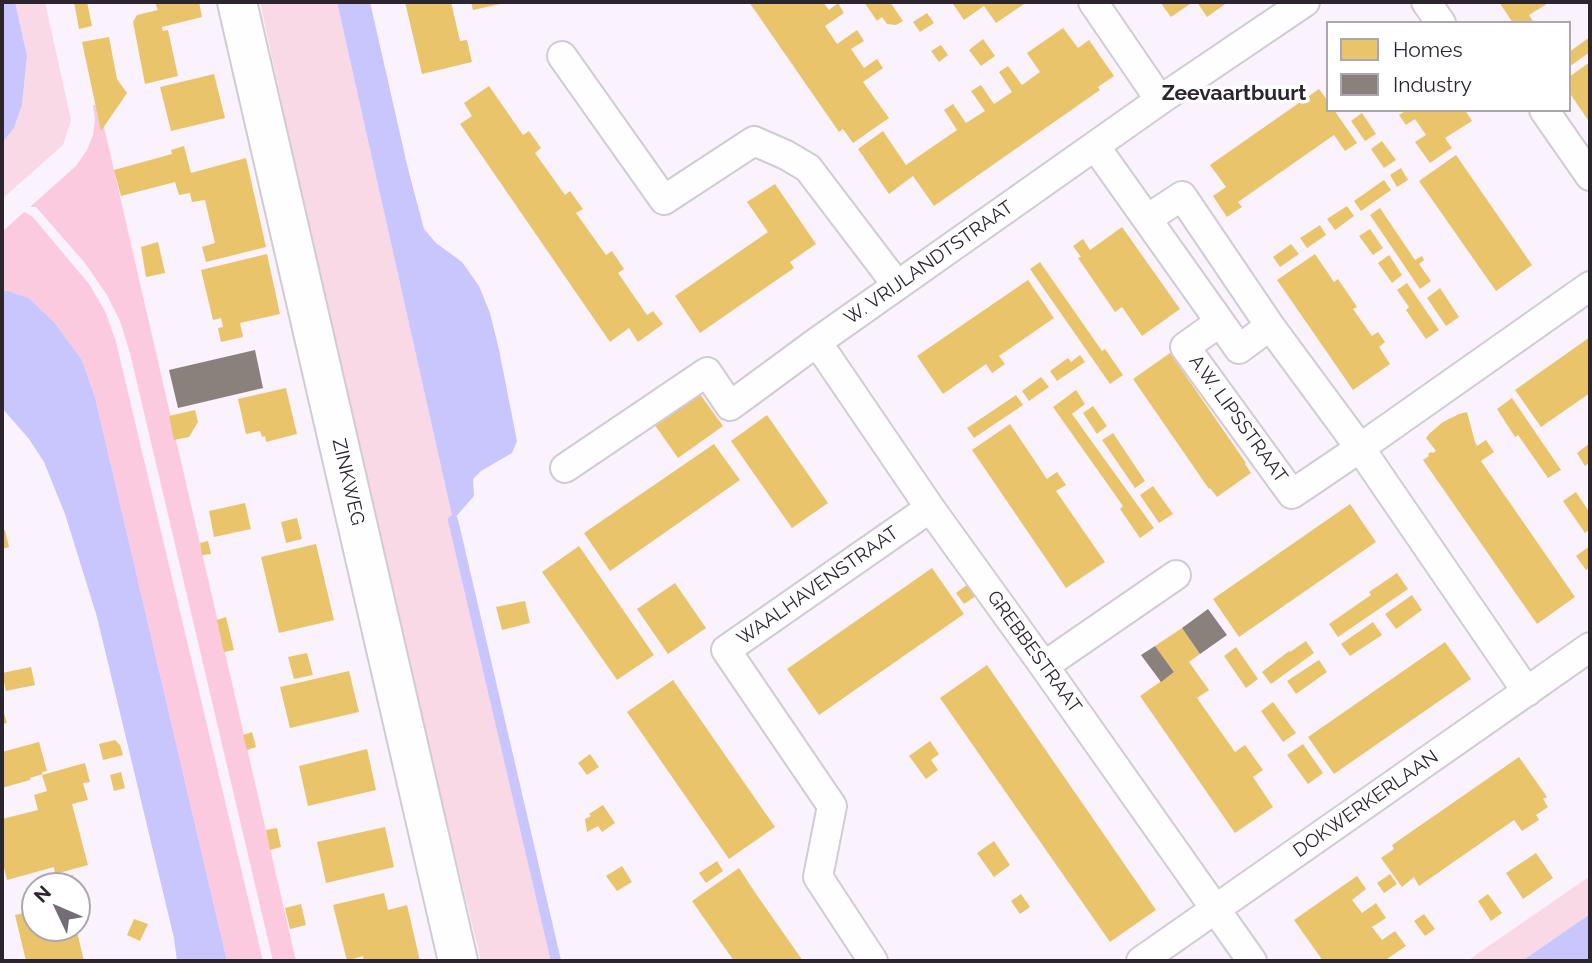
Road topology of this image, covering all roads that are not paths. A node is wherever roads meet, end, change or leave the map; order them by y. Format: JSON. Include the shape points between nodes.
{"nodes":[{"id":1,"x":237,"y":2,"type":"edge"},
{"id":2,"x":1093,"y":2,"type":"edge"},
{"id":3,"x":1304,"y":2,"type":"edge"},
{"id":4,"x":1426,"y":2,"type":"edge"},
{"id":5,"x":1440,"y":21,"type":"edge"},
{"id":6,"x":562,"y":56,"type":"dead end"},
{"id":7,"x":1160,"y":100,"type":"junction"},
{"id":8,"x":1545,"y":112,"type":"edge"},
{"id":9,"x":1095,"y":146,"type":"junction"},
{"id":10,"x":1590,"y":176,"type":"edge"},
{"id":11,"x":1147,"y":219,"type":"junction"},
{"id":12,"x":897,"y":285,"type":"junction"},
{"id":13,"x":1590,"y":286,"type":"edge"},
{"id":14,"x":1220,"y":322,"type":"junction"},
{"id":15,"x":1270,"y":326,"type":"junction"},
{"id":16,"x":817,"y":342,"type":"junction"},
{"id":17,"x":1360,"y":448,"type":"junction"},
{"id":18,"x":565,"y":468,"type":"dead end"},
{"id":19,"x":930,"y":508,"type":"junction"},
{"id":20,"x":1176,"y":575,"type":"dead end"},
{"id":21,"x":1590,"y":647,"type":"edge"},
{"id":22,"x":1044,"y":666,"type":"junction"},
{"id":23,"x":1527,"y":692,"type":"junction"},
{"id":24,"x":1215,"y":909,"type":"junction"},
{"id":25,"x":458,"y":961,"type":"edge"},
{"id":26,"x":873,"y":961,"type":"edge"},
{"id":27,"x":1141,"y":961,"type":"edge"},
{"id":28,"x":1252,"y":961,"type":"edge"}],
"edges":[{"from":1,"to":25,"type":"street","name":"ZINKWEG"},
{"from":2,"to":7,"type":"street"},
{"from":3,"to":7,"type":"street","name":"W. VRIJLANDTSTRAAT"},
{"from":4,"to":5,"type":"street"},
{"from":6,"to":12,"type":"street","via":[[664,200],[754,141],[808,167]]},
{"from":7,"to":9,"type":"street","name":"W. VRIJLANDTSTRAAT"},
{"from":8,"to":10,"type":"street"},
{"from":9,"to":11,"type":"street"},
{"from":9,"to":12,"type":"street","name":"W. VRIJLANDTSTRAAT"},
{"from":11,"to":14,"type":"street"},
{"from":11,"to":15,"type":"street","via":[[1182,196]]},
{"from":12,"to":16,"type":"street","name":"W. VRIJLANDTSTRAAT"},
{"from":13,"to":17,"type":"street","name":"A.W. LIPSSTRAAT"},
{"from":14,"to":15,"type":"street","via":[[1239,349]]},
{"from":14,"to":17,"type":"street","name":"A.W. LIPSSTRAAT","via":[[1185,347],[1292,494]]},
{"from":15,"to":17,"type":"street"},
{"from":16,"to":18,"type":"street","name":"W. VRIJLANDTSTRAAT","via":[[730,406],[707,372]]},
{"from":16,"to":19,"type":"street","name":"GREBBESTRAAT"},
{"from":17,"to":23,"type":"street"},
{"from":19,"to":22,"type":"street","name":"GREBBESTRAAT"},
{"from":19,"to":26,"type":"street","name":"WAALHAVENSTRAAT","via":[[726,650],[832,806],[818,877]]},
{"from":20,"to":22,"type":"street"},
{"from":21,"to":23,"type":"street","name":"DOKWERKERLAAN"},
{"from":22,"to":24,"type":"street","name":"GREBBESTRAAT"},
{"from":23,"to":24,"type":"street","name":"DOKWERKERLAAN"},
{"from":24,"to":27,"type":"street","name":"DOKWERKERLAAN"},
{"from":24,"to":28,"type":"street","name":"GREBBESTRAAT"}]}
